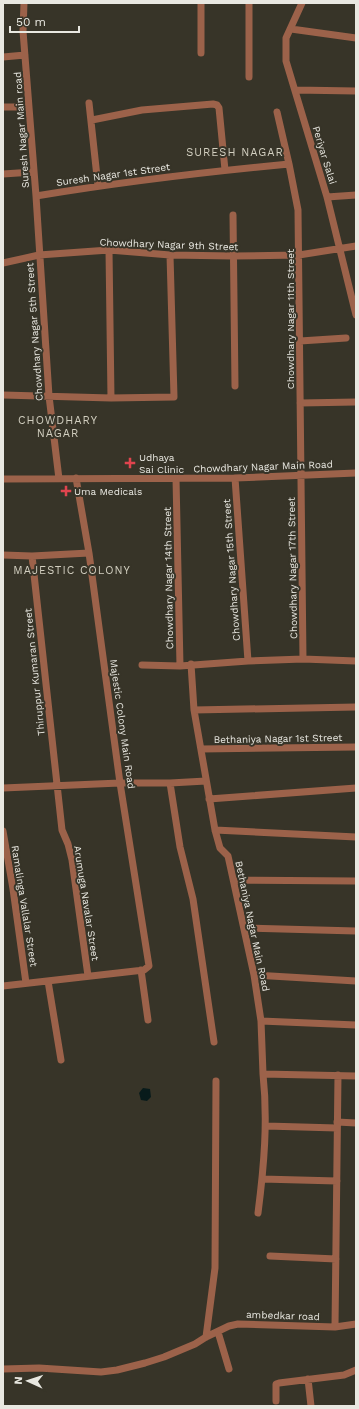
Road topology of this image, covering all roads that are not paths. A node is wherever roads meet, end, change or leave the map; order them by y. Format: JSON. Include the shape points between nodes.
{"nodes":[{"id":1,"x":24,"y":3,"type":"edge"},
{"id":2,"x":201,"y":3,"type":"edge"},
{"id":3,"x":249,"y":3,"type":"edge"},
{"id":4,"x":302,"y":3,"type":"edge"},
{"id":5,"x":291,"y":30,"type":"junction"},
{"id":6,"x":356,"y":38,"type":"edge"},
{"id":7,"x":201,"y":53,"type":"dead end"},
{"id":8,"x":25,"y":55,"type":"junction"},
{"id":9,"x":3,"y":57,"type":"edge"},
{"id":10,"x":249,"y":77,"type":"dead end"},
{"id":11,"x":295,"y":90,"type":"junction"},
{"id":12,"x":356,"y":91,"type":"edge"},
{"id":13,"x":89,"y":103,"type":"dead end"},
{"id":14,"x":3,"y":107,"type":"edge"},
{"id":15,"x":29,"y":107,"type":"junction"},
{"id":16,"x":276,"y":112,"type":"dead end"},
{"id":17,"x":92,"y":120,"type":"junction"},
{"id":18,"x":289,"y":164,"type":"junction"},
{"id":19,"x":225,"y":170,"type":"junction"},
{"id":20,"x":33,"y":172,"type":"junction"},
{"id":21,"x":3,"y":174,"type":"edge"},
{"id":22,"x":98,"y":186,"type":"junction"},
{"id":23,"x":36,"y":196,"type":"junction"},
{"id":24,"x":356,"y":196,"type":"edge"},
{"id":25,"x":327,"y":197,"type":"junction"},
{"id":26,"x":233,"y":215,"type":"dead end"},
{"id":27,"x":356,"y":246,"type":"edge"},
{"id":28,"x":340,"y":248,"type":"junction"},
{"id":29,"x":109,"y":250,"type":"junction"},
{"id":30,"x":170,"y":254,"type":"junction"},
{"id":31,"x":39,"y":255,"type":"junction"},
{"id":32,"x":299,"y":255,"type":"junction"},
{"id":33,"x":233,"y":256,"type":"junction"},
{"id":34,"x":3,"y":263,"type":"edge"},
{"id":35,"x":356,"y":315,"type":"edge"},
{"id":36,"x":346,"y":338,"type":"dead end"},
{"id":37,"x":300,"y":341,"type":"junction"},
{"id":38,"x":235,"y":386,"type":"dead end"},
{"id":39,"x":3,"y":396,"type":"edge"},
{"id":40,"x":49,"y":396,"type":"junction"},
{"id":41,"x":111,"y":398,"type":"junction"},
{"id":42,"x":356,"y":402,"type":"edge"},
{"id":43,"x":300,"y":403,"type":"junction"},
{"id":44,"x":356,"y":473,"type":"edge"},
{"id":45,"x":300,"y":476,"type":"junction"},
{"id":46,"x":76,"y":478,"type":"junction"},
{"id":47,"x":176,"y":478,"type":"junction"},
{"id":48,"x":234,"y":478,"type":"junction"},
{"id":49,"x":3,"y":479,"type":"edge"},
{"id":50,"x":59,"y":479,"type":"junction"},
{"id":51,"x":89,"y":553,"type":"junction"},
{"id":52,"x":3,"y":555,"type":"edge"},
{"id":53,"x":32,"y":556,"type":"junction"},
{"id":54,"x":303,"y":659,"type":"junction"},
{"id":55,"x":248,"y":661,"type":"junction"},
{"id":56,"x":356,"y":661,"type":"edge"},
{"id":57,"x":191,"y":664,"type":"junction"},
{"id":58,"x":142,"y":665,"type":"dead end"},
{"id":59,"x":180,"y":666,"type":"junction"},
{"id":60,"x":356,"y":707,"type":"edge"},
{"id":61,"x":194,"y":710,"type":"junction"},
{"id":62,"x":356,"y":746,"type":"edge"},
{"id":63,"x":201,"y":749,"type":"junction"},
{"id":64,"x":206,"y":781,"type":"junction"},
{"id":65,"x":120,"y":783,"type":"junction"},
{"id":66,"x":170,"y":783,"type":"junction"},
{"id":67,"x":57,"y":786,"type":"junction"},
{"id":68,"x":3,"y":788,"type":"edge"},
{"id":69,"x":356,"y":788,"type":"edge"},
{"id":70,"x":209,"y":799,"type":"junction"},
{"id":71,"x":215,"y":830,"type":"junction"},
{"id":72,"x":3,"y":831,"type":"edge"},
{"id":73,"x":356,"y":837,"type":"edge"},
{"id":74,"x":234,"y":880,"type":"junction"},
{"id":75,"x":356,"y":881,"type":"edge"},
{"id":76,"x":244,"y":928,"type":"junction"},
{"id":77,"x":356,"y":930,"type":"edge"},
{"id":78,"x":143,"y":970,"type":"junction"},
{"id":79,"x":254,"y":975,"type":"junction"},
{"id":80,"x":88,"y":976,"type":"junction"},
{"id":81,"x":48,"y":981,"type":"junction"},
{"id":82,"x":356,"y":981,"type":"edge"},
{"id":83,"x":26,"y":983,"type":"junction"},
{"id":84,"x":3,"y":986,"type":"edge"},
{"id":85,"x":148,"y":1020,"type":"dead end"},
{"id":86,"x":261,"y":1021,"type":"junction"},
{"id":87,"x":356,"y":1025,"type":"edge"},
{"id":88,"x":214,"y":1042,"type":"dead end"},
{"id":89,"x":61,"y":1060,"type":"dead end"},
{"id":90,"x":262,"y":1074,"type":"junction"},
{"id":91,"x":338,"y":1075,"type":"junction"},
{"id":92,"x":356,"y":1076,"type":"edge"},
{"id":93,"x":216,"y":1081,"type":"dead end"},
{"id":94,"x":356,"y":1124,"type":"edge"},
{"id":95,"x":337,"y":1125,"type":"junction"},
{"id":96,"x":266,"y":1126,"type":"junction"},
{"id":97,"x":262,"y":1179,"type":"junction"},
{"id":98,"x":337,"y":1181,"type":"junction"},
{"id":99,"x":258,"y":1213,"type":"dead end"},
{"id":100,"x":270,"y":1256,"type":"dead end"},
{"id":101,"x":336,"y":1259,"type":"junction"},
{"id":102,"x":356,"y":1324,"type":"edge"},
{"id":103,"x":335,"y":1327,"type":"junction"},
{"id":104,"x":218,"y":1332,"type":"junction"},
{"id":105,"x":206,"y":1337,"type":"junction"},
{"id":106,"x":3,"y":1369,"type":"edge"},
{"id":107,"x":229,"y":1369,"type":"dead end"},
{"id":108,"x":356,"y":1370,"type":"edge"},
{"id":109,"x":308,"y":1379,"type":"junction"},
{"id":110,"x":276,"y":1401,"type":"dead end"},
{"id":111,"x":311,"y":1406,"type":"edge"}],
"edges":[{"from":1,"to":8,"type":"street","name":"Suresh Nagar Main road"},
{"from":2,"to":7,"type":"street"},
{"from":3,"to":10,"type":"street"},
{"from":4,"to":5,"type":"street","name":"Periyar Salai"},
{"from":5,"to":6,"type":"street"},
{"from":5,"to":11,"type":"street","name":"Periyar Salai","via":[[286,38],[285,50]]},
{"from":8,"to":9,"type":"street"},
{"from":8,"to":15,"type":"street","name":"Suresh Nagar Main road"},
{"from":11,"to":12,"type":"street"},
{"from":11,"to":25,"type":"street","name":"Periyar Salai"},
{"from":13,"to":17,"type":"street"},
{"from":14,"to":15,"type":"street"},
{"from":15,"to":20,"type":"street","name":"Suresh Nagar Main road"},
{"from":16,"to":18,"type":"street","name":"Chowdhary Nagar 11th Street"},
{"from":17,"to":19,"type":"street","via":[[142,110],[217,105]]},
{"from":17,"to":22,"type":"street"},
{"from":18,"to":19,"type":"street","name":"Suresh Nagar 1st Street"},
{"from":18,"to":32,"type":"street","name":"Chowdhary Nagar 11th Street","via":[[298,210]]},
{"from":19,"to":22,"type":"street","name":"Suresh Nagar 1st Street"},
{"from":20,"to":21,"type":"street"},
{"from":20,"to":23,"type":"street","name":"Suresh Nagar Main road"},
{"from":22,"to":23,"type":"street","name":"Suresh Nagar 1st Street"},
{"from":23,"to":31,"type":"street","name":"Suresh Nagar Main road"},
{"from":24,"to":25,"type":"street"},
{"from":25,"to":28,"type":"street","name":"Periyar Salai"},
{"from":26,"to":33,"type":"street"},
{"from":27,"to":28,"type":"street","name":"Chowdhary Nagar 9th Street"},
{"from":28,"to":32,"type":"street","name":"Chowdhary Nagar 9th Street"},
{"from":28,"to":35,"type":"street","name":"Periyar Salai"},
{"from":29,"to":30,"type":"street","name":"Chowdhary Nagar 9th Street"},
{"from":29,"to":31,"type":"street","name":"Chowdhary Nagar 9th Street"},
{"from":29,"to":41,"type":"street"},
{"from":30,"to":33,"type":"street","name":"Chowdhary Nagar 9th Street"},
{"from":30,"to":41,"type":"street","via":[[174,397]]},
{"from":31,"to":34,"type":"street","name":"Chowdhary Nagar 9th Street"},
{"from":31,"to":40,"type":"street","name":"Chowdhary Nagar 5th Street"},
{"from":32,"to":33,"type":"street","name":"Chowdhary Nagar 9th Street"},
{"from":32,"to":37,"type":"street","name":"Chowdhary Nagar 11th Street"},
{"from":33,"to":38,"type":"street"},
{"from":36,"to":37,"type":"street"},
{"from":37,"to":43,"type":"street","name":"Chowdhary Nagar 11th Street"},
{"from":39,"to":40,"type":"street"},
{"from":40,"to":41,"type":"street"},
{"from":40,"to":50,"type":"street","name":"Chowdhary Nagar 5th Street"},
{"from":42,"to":43,"type":"street"},
{"from":43,"to":45,"type":"street","name":"Chowdhary Nagar 11th Street"},
{"from":44,"to":45,"type":"street","name":"Chowdhary Nagar Main Road"},
{"from":45,"to":48,"type":"street","name":"Chowdhary Nagar Main Road"},
{"from":45,"to":54,"type":"street","name":"Chowdhary Nagar 17th Street"},
{"from":46,"to":47,"type":"street","name":"Chowdhary Nagar Main Road"},
{"from":46,"to":50,"type":"street","name":"Chowdhary Nagar Main Road"},
{"from":46,"to":51,"type":"street","name":"Majestic Colony Main Road"},
{"from":47,"to":48,"type":"street","name":"Chowdhary Nagar Main Road"},
{"from":47,"to":59,"type":"street","name":"Chowdhary Nagar 14th Street"},
{"from":48,"to":55,"type":"street","name":"Chowdhary Nagar 15th Street"},
{"from":49,"to":50,"type":"street","name":"Chowdhary Nagar Main Road"},
{"from":51,"to":53,"type":"street"},
{"from":51,"to":65,"type":"street","name":"Majestic Colony Main Road"},
{"from":52,"to":53,"type":"street"},
{"from":53,"to":67,"type":"street","name":"Thiruppur Kumaran Street"},
{"from":54,"to":55,"type":"street"},
{"from":54,"to":56,"type":"street"},
{"from":55,"to":57,"type":"street"},
{"from":57,"to":59,"type":"street"},
{"from":57,"to":61,"type":"street","name":"Bethaniya Nagar Main Road"},
{"from":58,"to":59,"type":"street"},
{"from":60,"to":61,"type":"street"},
{"from":61,"to":63,"type":"street","name":"Bethaniya Nagar Main Road"},
{"from":62,"to":63,"type":"street","name":"Bethaniya Nagar 1st Street"},
{"from":63,"to":64,"type":"street","name":"Bethaniya Nagar Main Road"},
{"from":64,"to":66,"type":"street"},
{"from":64,"to":70,"type":"street","name":"Bethaniya Nagar Main Road"},
{"from":65,"to":66,"type":"street"},
{"from":65,"to":67,"type":"street"},
{"from":65,"to":78,"type":"street","name":"Majestic Colony Main Road","via":[[149,962],[149,966]]},
{"from":66,"to":88,"type":"street","via":[[180,847],[193,899]]},
{"from":67,"to":68,"type":"street"},
{"from":67,"to":80,"type":"street","name":"Arumuga Navalar Street","via":[[62,830],[72,860]]},
{"from":69,"to":70,"type":"street"},
{"from":70,"to":71,"type":"street","name":"Bethaniya Nagar Main Road"},
{"from":71,"to":73,"type":"street"},
{"from":71,"to":74,"type":"street","name":"Bethaniya Nagar Main Road","via":[[220,848],[228,856]]},
{"from":72,"to":83,"type":"street","name":"Ramalinga Vallalar Street"},
{"from":74,"to":75,"type":"street"},
{"from":74,"to":76,"type":"street","name":"Bethaniya Nagar Main Road"},
{"from":76,"to":77,"type":"street"},
{"from":76,"to":79,"type":"street","name":"Bethaniya Nagar Main Road"},
{"from":78,"to":80,"type":"street"},
{"from":78,"to":85,"type":"street","name":"Majestic Colony Main Road"},
{"from":79,"to":82,"type":"street"},
{"from":79,"to":86,"type":"street","name":"Bethaniya Nagar Main Road"},
{"from":80,"to":81,"type":"street"},
{"from":81,"to":83,"type":"street"},
{"from":81,"to":89,"type":"street"},
{"from":83,"to":84,"type":"street"},
{"from":86,"to":87,"type":"street"},
{"from":86,"to":90,"type":"street","name":"Bethaniya Nagar Main Road"},
{"from":90,"to":91,"type":"street"},
{"from":90,"to":96,"type":"street","name":"Bethaniya Nagar Main Road"},
{"from":91,"to":92,"type":"street"},
{"from":91,"to":95,"type":"street"},
{"from":93,"to":105,"type":"street","via":[[215,1268]]},
{"from":94,"to":95,"type":"street"},
{"from":95,"to":96,"type":"street"},
{"from":95,"to":98,"type":"street"},
{"from":96,"to":97,"type":"street","name":"Bethaniya Nagar Main Road"},
{"from":97,"to":98,"type":"street"},
{"from":97,"to":99,"type":"street","name":"Bethaniya Nagar Main Road"},
{"from":98,"to":101,"type":"street"},
{"from":100,"to":101,"type":"street"},
{"from":101,"to":103,"type":"street"},
{"from":102,"to":103,"type":"street","name":"ambedkar road"},
{"from":103,"to":104,"type":"street","name":"ambedkar road","via":[[238,1324]]},
{"from":104,"to":105,"type":"street","name":"ambedkar road"},
{"from":104,"to":107,"type":"street"},
{"from":105,"to":106,"type":"street","name":"ambedkar road","via":[[164,1357],[116,1370],[101,1372],[39,1368]]},
{"from":108,"to":109,"type":"street","via":[[344,1375]]},
{"from":109,"to":110,"type":"street","via":[[276,1384]]},
{"from":109,"to":111,"type":"street"}]}
